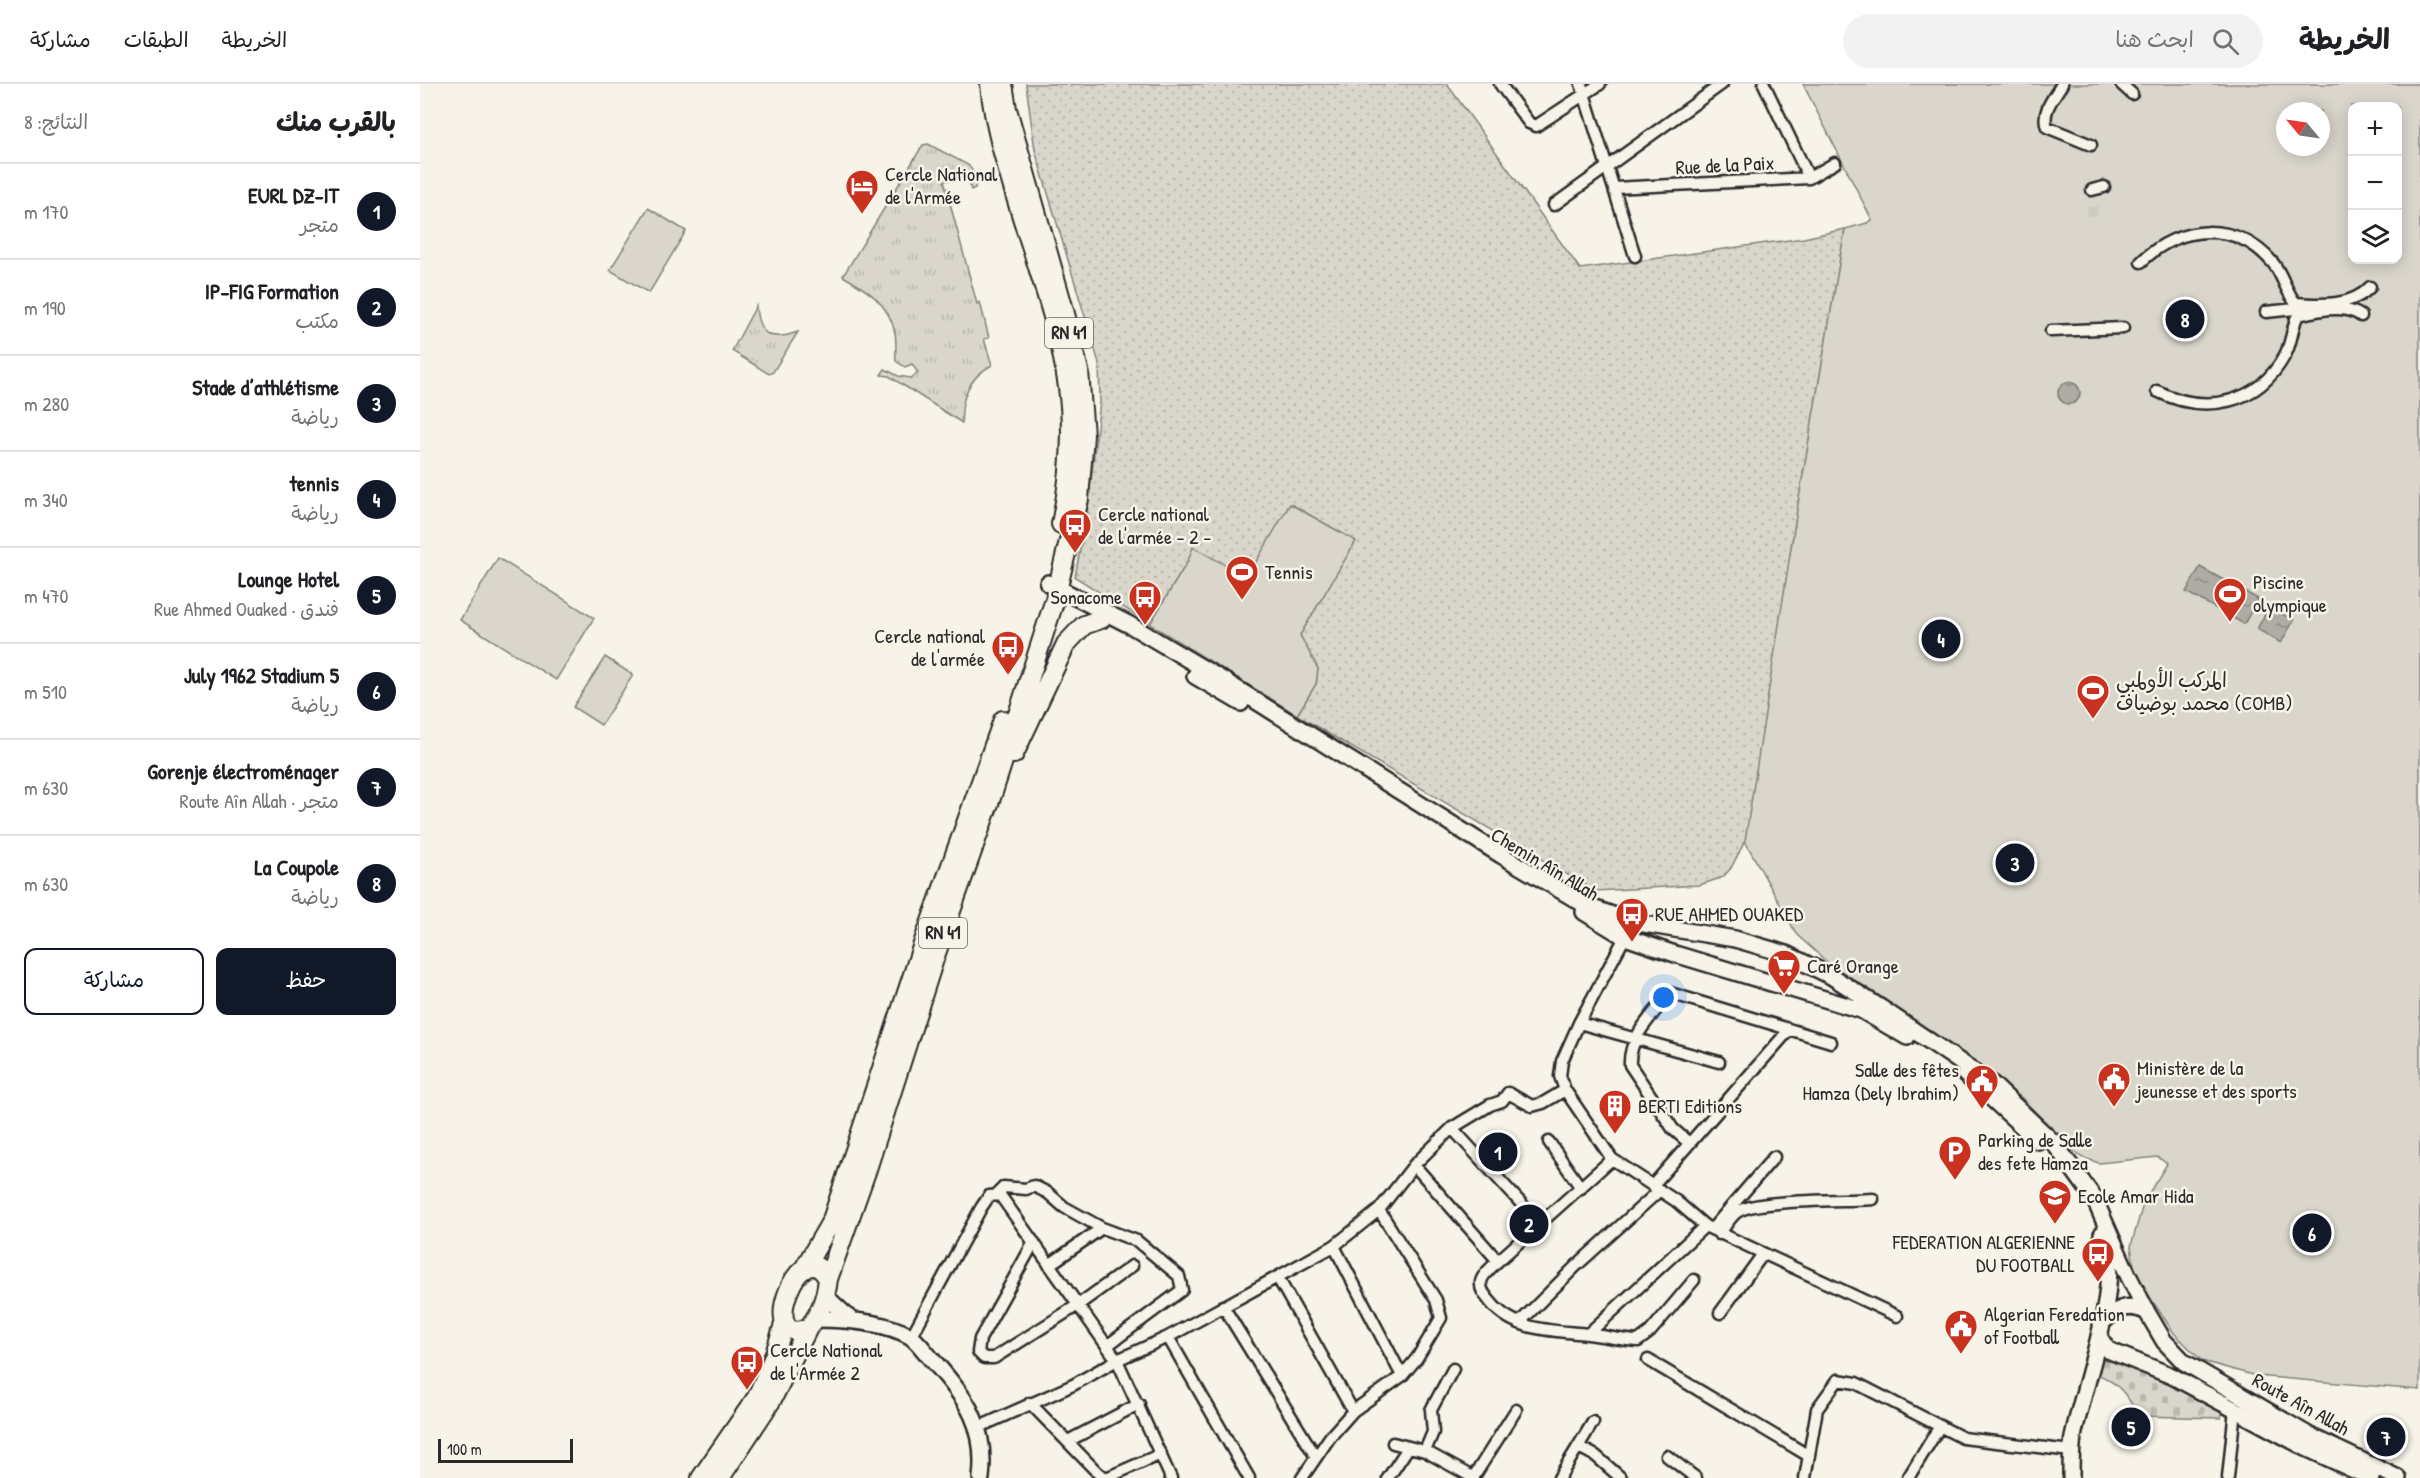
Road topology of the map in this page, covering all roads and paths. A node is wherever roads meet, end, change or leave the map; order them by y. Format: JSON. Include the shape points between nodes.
{"nodes":[{"id":1,"x":990,"y":84,"type":"edge"},
{"id":2,"x":1004,"y":84,"type":"edge"},
{"id":3,"x":1500,"y":84,"type":"edge"},
{"id":4,"x":1581,"y":84,"type":"edge"},
{"id":5,"x":1600,"y":84,"type":"edge"},
{"id":6,"x":1722,"y":84,"type":"edge"},
{"id":7,"x":1764,"y":84,"type":"edge"},
{"id":8,"x":2062,"y":84,"type":"edge"},
{"id":9,"x":2121,"y":84,"type":"edge"},
{"id":10,"x":2132,"y":94,"type":"dead end"},
{"id":11,"x":1584,"y":96,"type":"junction"},
{"id":12,"x":2091,"y":145,"type":"dead end"},
{"id":13,"x":1835,"y":163,"type":"dead end"},
{"id":14,"x":1606,"y":166,"type":"junction"},
{"id":15,"x":1809,"y":178,"type":"junction"},
{"id":16,"x":2104,"y":187,"type":"dead end"},
{"id":17,"x":1614,"y":188,"type":"junction"},
{"id":18,"x":2092,"y":190,"type":"dead end"},
{"id":19,"x":1554,"y":205,"type":"dead end"},
{"id":20,"x":1635,"y":255,"type":"dead end"},
{"id":21,"x":2142,"y":262,"type":"dead end"},
{"id":22,"x":2370,"y":287,"type":"dead end"},
{"id":23,"x":2321,"y":307,"type":"junction"},
{"id":24,"x":2266,"y":312,"type":"dead end"},
{"id":25,"x":2361,"y":316,"type":"dead end"},
{"id":26,"x":2123,"y":328,"type":"dead end"},
{"id":27,"x":2051,"y":331,"type":"dead end"},
{"id":28,"x":2157,"y":391,"type":"dead end"},
{"id":29,"x":1052,"y":591,"type":"junction"},
{"id":30,"x":1101,"y":619,"type":"junction"},
{"id":31,"x":994,"y":789,"type":"junction"},
{"id":32,"x":1632,"y":922,"type":"junction"},
{"id":33,"x":1624,"y":937,"type":"junction"},
{"id":34,"x":1831,"y":976,"type":"junction"},
{"id":35,"x":1825,"y":998,"type":"junction"},
{"id":36,"x":1579,"y":1023,"type":"junction"},
{"id":37,"x":1789,"y":1030,"type":"junction"},
{"id":38,"x":1634,"y":1040,"type":"junction"},
{"id":39,"x":1831,"y":1042,"type":"dead end"},
{"id":40,"x":1719,"y":1062,"type":"dead end"},
{"id":41,"x":1565,"y":1090,"type":"junction"},
{"id":42,"x":1452,"y":1128,"type":"junction"},
{"id":43,"x":1549,"y":1142,"type":"dead end"},
{"id":44,"x":1689,"y":1143,"type":"junction"},
{"id":45,"x":1774,"y":1157,"type":"dead end"},
{"id":46,"x":1612,"y":1159,"type":"junction"},
{"id":47,"x":1414,"y":1165,"type":"junction"},
{"id":48,"x":1581,"y":1188,"type":"junction"},
{"id":49,"x":1657,"y":1188,"type":"junction"},
{"id":50,"x":2084,"y":1191,"type":"junction"},
{"id":51,"x":997,"y":1194,"type":"junction"},
{"id":52,"x":1873,"y":1199,"type":"dead end"},
{"id":53,"x":1379,"y":1210,"type":"junction"},
{"id":54,"x":1540,"y":1224,"type":"junction"},
{"id":55,"x":1102,"y":1228,"type":"junction"},
{"id":56,"x":1712,"y":1230,"type":"junction"},
{"id":57,"x":1034,"y":1242,"type":"junction"},
{"id":58,"x":1334,"y":1246,"type":"junction"},
{"id":59,"x":1763,"y":1254,"type":"junction"},
{"id":60,"x":1498,"y":1261,"type":"junction"},
{"id":61,"x":1049,"y":1265,"type":"junction"},
{"id":62,"x":1132,"y":1266,"type":"dead end"},
{"id":63,"x":805,"y":1267,"type":"junction"},
{"id":64,"x":1278,"y":1278,"type":"junction"},
{"id":65,"x":1694,"y":1280,"type":"dead end"},
{"id":66,"x":826,"y":1288,"type":"junction"},
{"id":67,"x":1078,"y":1305,"type":"junction"},
{"id":68,"x":1223,"y":1306,"type":"junction"},
{"id":69,"x":2147,"y":1312,"type":"junction"},
{"id":70,"x":1720,"y":1313,"type":"dead end"},
{"id":71,"x":1897,"y":1316,"type":"dead end"},
{"id":72,"x":850,"y":1319,"type":"junction"},
{"id":73,"x":812,"y":1323,"type":"junction"},
{"id":74,"x":1519,"y":1323,"type":"junction"},
{"id":75,"x":784,"y":1324,"type":"junction"},
{"id":76,"x":2100,"y":1330,"type":"junction"},
{"id":77,"x":1588,"y":1334,"type":"junction"},
{"id":78,"x":2162,"y":1335,"type":"junction"},
{"id":79,"x":911,"y":1337,"type":"junction"},
{"id":80,"x":1168,"y":1337,"type":"junction"},
{"id":81,"x":1108,"y":1345,"type":"junction"},
{"id":82,"x":2100,"y":1353,"type":"junction"},
{"id":83,"x":1118,"y":1360,"type":"junction"},
{"id":84,"x":1648,"y":1360,"type":"dead end"},
{"id":85,"x":2151,"y":1367,"type":"junction"},
{"id":86,"x":1453,"y":1370,"type":"dead end"},
{"id":87,"x":1402,"y":1376,"type":"junction"},
{"id":88,"x":1030,"y":1403,"type":"junction"},
{"id":89,"x":1139,"y":1404,"type":"junction"},
{"id":90,"x":2235,"y":1408,"type":"junction"},
{"id":91,"x":1516,"y":1410,"type":"dead end"},
{"id":92,"x":1353,"y":1411,"type":"junction"},
{"id":93,"x":1593,"y":1422,"type":"dead end"},
{"id":94,"x":1940,"y":1426,"type":"junction"},
{"id":95,"x":977,"y":1428,"type":"junction"},
{"id":96,"x":1068,"y":1441,"type":"junction"},
{"id":97,"x":1392,"y":1443,"type":"dead end"},
{"id":98,"x":1579,"y":1447,"type":"junction"},
{"id":99,"x":1408,"y":1448,"type":"junction"},
{"id":100,"x":1425,"y":1451,"type":"junction"},
{"id":101,"x":2071,"y":1451,"type":"junction"},
{"id":102,"x":1161,"y":1454,"type":"junction"},
{"id":103,"x":1667,"y":1456,"type":"dead end"},
{"id":104,"x":1809,"y":1456,"type":"junction"},
{"id":105,"x":1316,"y":1457,"type":"junction"},
{"id":106,"x":2350,"y":1468,"type":"edge"},
{"id":107,"x":701,"y":1478,"type":"edge"},
{"id":108,"x":720,"y":1478,"type":"edge"},
{"id":109,"x":981,"y":1478,"type":"edge"},
{"id":110,"x":1106,"y":1478,"type":"edge"},
{"id":111,"x":1171,"y":1478,"type":"edge"},
{"id":112,"x":1249,"y":1478,"type":"edge"},
{"id":113,"x":1302,"y":1478,"type":"edge"},
{"id":114,"x":1388,"y":1478,"type":"edge"},
{"id":115,"x":1473,"y":1478,"type":"edge"},
{"id":116,"x":1559,"y":1478,"type":"edge"},
{"id":117,"x":1621,"y":1478,"type":"edge"},
{"id":118,"x":1696,"y":1478,"type":"edge"},
{"id":119,"x":1806,"y":1478,"type":"edge"},
{"id":120,"x":1909,"y":1478,"type":"edge"},
{"id":121,"x":2071,"y":1478,"type":"edge"},
{"id":122,"x":2228,"y":1478,"type":"edge"},
{"id":123,"x":2371,"y":1478,"type":"edge"},
{"id":124,"x":2398,"y":1478,"type":"edge"}],
"edges":[{"from":1,"to":29,"type":"highway","number":"RN 41","via":[[1000,142],[1066,373],[1071,449]]},
{"from":2,"to":29,"type":"highway","number":"RN 41","via":[[1013,133],[1079,371],[1082,398],[1084,435],[1079,499]]},
{"from":3,"to":11,"type":"street","via":[[1532,126]]},
{"from":4,"to":11,"type":"street"},
{"from":5,"to":11,"type":"street"},
{"from":6,"to":14,"type":"street"},
{"from":7,"to":15,"type":"street"},
{"from":8,"to":12,"type":"street","via":[[2048,108],[2044,120],[2047,127]]},
{"from":9,"to":10,"type":"street"},
{"from":11,"to":14,"type":"street"},
{"from":13,"to":15,"type":"street","name":"Rue de la Paix"},
{"from":14,"to":17,"type":"street"},
{"from":14,"to":19,"type":"street"},
{"from":15,"to":17,"type":"street","name":"Rue de la Paix"},
{"from":16,"to":18,"type":"street"},
{"from":17,"to":20,"type":"street"},
{"from":21,"to":23,"type":"street","via":[[2158,247],[2178,237],[2222,233],[2249,244],[2271,262],[2296,303]]},
{"from":22,"to":23,"type":"street","via":[[2350,301]]},
{"from":23,"to":24,"type":"street"},
{"from":23,"to":25,"type":"street","via":[[2353,311]]},
{"from":23,"to":28,"type":"street","via":[[2297,317],[2277,368],[2244,395],[2204,405]]},
{"from":26,"to":27,"type":"street"},
{"from":29,"to":30,"type":"main road","name":"Chemin Aîn Allah"},
{"from":29,"to":31,"type":"highway","number":"RN 41"},
{"from":29,"to":32,"type":"main road","name":"Chemin Aîn Allah","via":[[1226,682],[1587,906]]},
{"from":29,"to":63,"type":"highway","number":"RN 41","via":[[924,941],[832,1220]]},
{"from":30,"to":31,"type":"highway","via":[[1084,625],[1066,644]]},
{"from":30,"to":33,"type":"main road","name":"Chemin Aîn Allah"},
{"from":31,"to":66,"type":"highway","number":"RN 41"},
{"from":32,"to":33,"type":"main road"},
{"from":32,"to":34,"type":"main road","name":"Chemin Aîn Allah","via":[[1761,946]]},
{"from":33,"to":35,"type":"main road","name":"Chemin Aîn Allah"},
{"from":33,"to":36,"type":"street"},
{"from":34,"to":35,"type":"main road"},
{"from":34,"to":50,"type":"main road","name":"Chemin Aîn Allah","via":[[1991,1083],[2054,1143]]},
{"from":35,"to":50,"type":"main road","name":"Chemin Aîn Allah","via":[[1861,1010],[1965,1075],[2036,1138]]},
{"from":36,"to":38,"type":"street"},
{"from":36,"to":41,"type":"street","via":[[1560,1066],[1560,1081]]},
{"from":37,"to":38,"type":"street","via":[[1670,993]]},
{"from":37,"to":39,"type":"street"},
{"from":37,"to":44,"type":"street"},
{"from":38,"to":40,"type":"street"},
{"from":38,"to":44,"type":"street","via":[[1630,1065],[1673,1129]]},
{"from":41,"to":42,"type":"street","via":[[1532,1106],[1508,1093],[1502,1101]]},
{"from":41,"to":46,"type":"street"},
{"from":42,"to":47,"type":"street"},
{"from":42,"to":54,"type":"street"},
{"from":43,"to":48,"type":"street"},
{"from":44,"to":49,"type":"street"},
{"from":45,"to":56,"type":"street"},
{"from":46,"to":48,"type":"street"},
{"from":46,"to":49,"type":"street"},
{"from":47,"to":53,"type":"street"},
{"from":47,"to":60,"type":"street"},
{"from":48,"to":54,"type":"street"},
{"from":49,"to":56,"type":"street"},
{"from":49,"to":74,"type":"street"},
{"from":50,"to":69,"type":"main road","name":"Chemin Aîn Allah","via":[[2102,1213]]},
{"from":50,"to":76,"type":"main road","name":"Chemin Aîn Allah","via":[[2108,1258],[2109,1292]]},
{"from":51,"to":55,"type":"street","via":[[1007,1187],[1034,1186]]},
{"from":51,"to":57,"type":"street","via":[[1006,1200]]},
{"from":51,"to":79,"type":"street","via":[[990,1196],[981,1208]]},
{"from":52,"to":56,"type":"street","via":[[1777,1202],[1739,1210]]},
{"from":53,"to":58,"type":"street"},
{"from":53,"to":87,"type":"street","via":[[1436,1300],[1441,1318]]},
{"from":54,"to":60,"type":"street"},
{"from":55,"to":61,"type":"street"},
{"from":55,"to":81,"type":"street","via":[[1137,1241],[1179,1276],[1183,1288]]},
{"from":56,"to":59,"type":"street"},
{"from":56,"to":77,"type":"street"},
{"from":57,"to":61,"type":"street"},
{"from":57,"to":67,"type":"street","via":[[980,1339],[980,1356],[994,1358]]},
{"from":58,"to":64,"type":"street"},
{"from":58,"to":87,"type":"street"},
{"from":59,"to":70,"type":"street"},
{"from":59,"to":71,"type":"street"},
{"from":60,"to":74,"type":"street","via":[[1481,1286],[1498,1313]]},
{"from":61,"to":67,"type":"street"},
{"from":62,"to":67,"type":"street"},
{"from":63,"to":66,"type":"highway","via":[[817,1267]]},
{"from":63,"to":75,"type":"highway","via":[[789,1290]]},
{"from":64,"to":68,"type":"street"},
{"from":64,"to":92,"type":"street"},
{"from":65,"to":77,"type":"street","via":[[1638,1341]]},
{"from":66,"to":72,"type":"main road"},
{"from":66,"to":73,"type":"highway"},
{"from":67,"to":81,"type":"street"},
{"from":68,"to":80,"type":"street"},
{"from":68,"to":105,"type":"street"},
{"from":69,"to":76,"type":"main road","via":[[2131,1306],[2121,1308],[2110,1315]]},
{"from":69,"to":78,"type":"main road"},
{"from":72,"to":73,"type":"main road"},
{"from":72,"to":79,"type":"main road"},
{"from":73,"to":75,"type":"highway","via":[[796,1331]]},
{"from":73,"to":108,"type":"highway","via":[[771,1401]]},
{"from":74,"to":77,"type":"street","via":[[1553,1333]]},
{"from":75,"to":107,"type":"highway","via":[[757,1397]]},
{"from":76,"to":82,"type":"main road"},
{"from":78,"to":85,"type":"main road","via":[[2165,1356]]},
{"from":78,"to":106,"type":"main road","name":"Route Aîn Allah","via":[[2184,1362],[2310,1436]]},
{"from":79,"to":95,"type":"main road","via":[[961,1391]]},
{"from":80,"to":83,"type":"street"},
{"from":80,"to":112,"type":"street"},
{"from":81,"to":83,"type":"street"},
{"from":82,"to":85,"type":"main road"},
{"from":82,"to":101,"type":"main road"},
{"from":83,"to":88,"type":"street"},
{"from":83,"to":89,"type":"street"},
{"from":84,"to":104,"type":"street"},
{"from":85,"to":90,"type":"main road","name":"Route Aîn Allah"},
{"from":86,"to":100,"type":"street","via":[[1431,1410],[1432,1432]]},
{"from":87,"to":92,"type":"street"},
{"from":88,"to":95,"type":"street"},
{"from":88,"to":96,"type":"street"},
{"from":89,"to":96,"type":"street"},
{"from":89,"to":102,"type":"street"},
{"from":90,"to":106,"type":"main road","name":"Route Aîn Allah"},
{"from":90,"to":122,"type":"street"},
{"from":91,"to":115,"type":"street"},
{"from":92,"to":105,"type":"street"},
{"from":93,"to":98,"type":"street"},
{"from":94,"to":101,"type":"street","via":[[1976,1441]]},
{"from":94,"to":104,"type":"street","via":[[1856,1383],[1838,1380],[1817,1409]]},
{"from":94,"to":120,"type":"street"},
{"from":95,"to":109,"type":"main road"},
{"from":96,"to":110,"type":"street"},
{"from":97,"to":99,"type":"street"},
{"from":98,"to":116,"type":"street"},
{"from":98,"to":117,"type":"street"},
{"from":99,"to":100,"type":"street"},
{"from":99,"to":114,"type":"street"},
{"from":100,"to":115,"type":"street"},
{"from":101,"to":121,"type":"main road"},
{"from":102,"to":110,"type":"street"},
{"from":102,"to":111,"type":"street"},
{"from":103,"to":118,"type":"street"},
{"from":104,"to":119,"type":"street"},
{"from":105,"to":113,"type":"street"},
{"from":106,"to":123,"type":"main road","name":"Route Aîn Allah"},
{"from":106,"to":124,"type":"main road","name":"Route Aîn Allah"}]}
